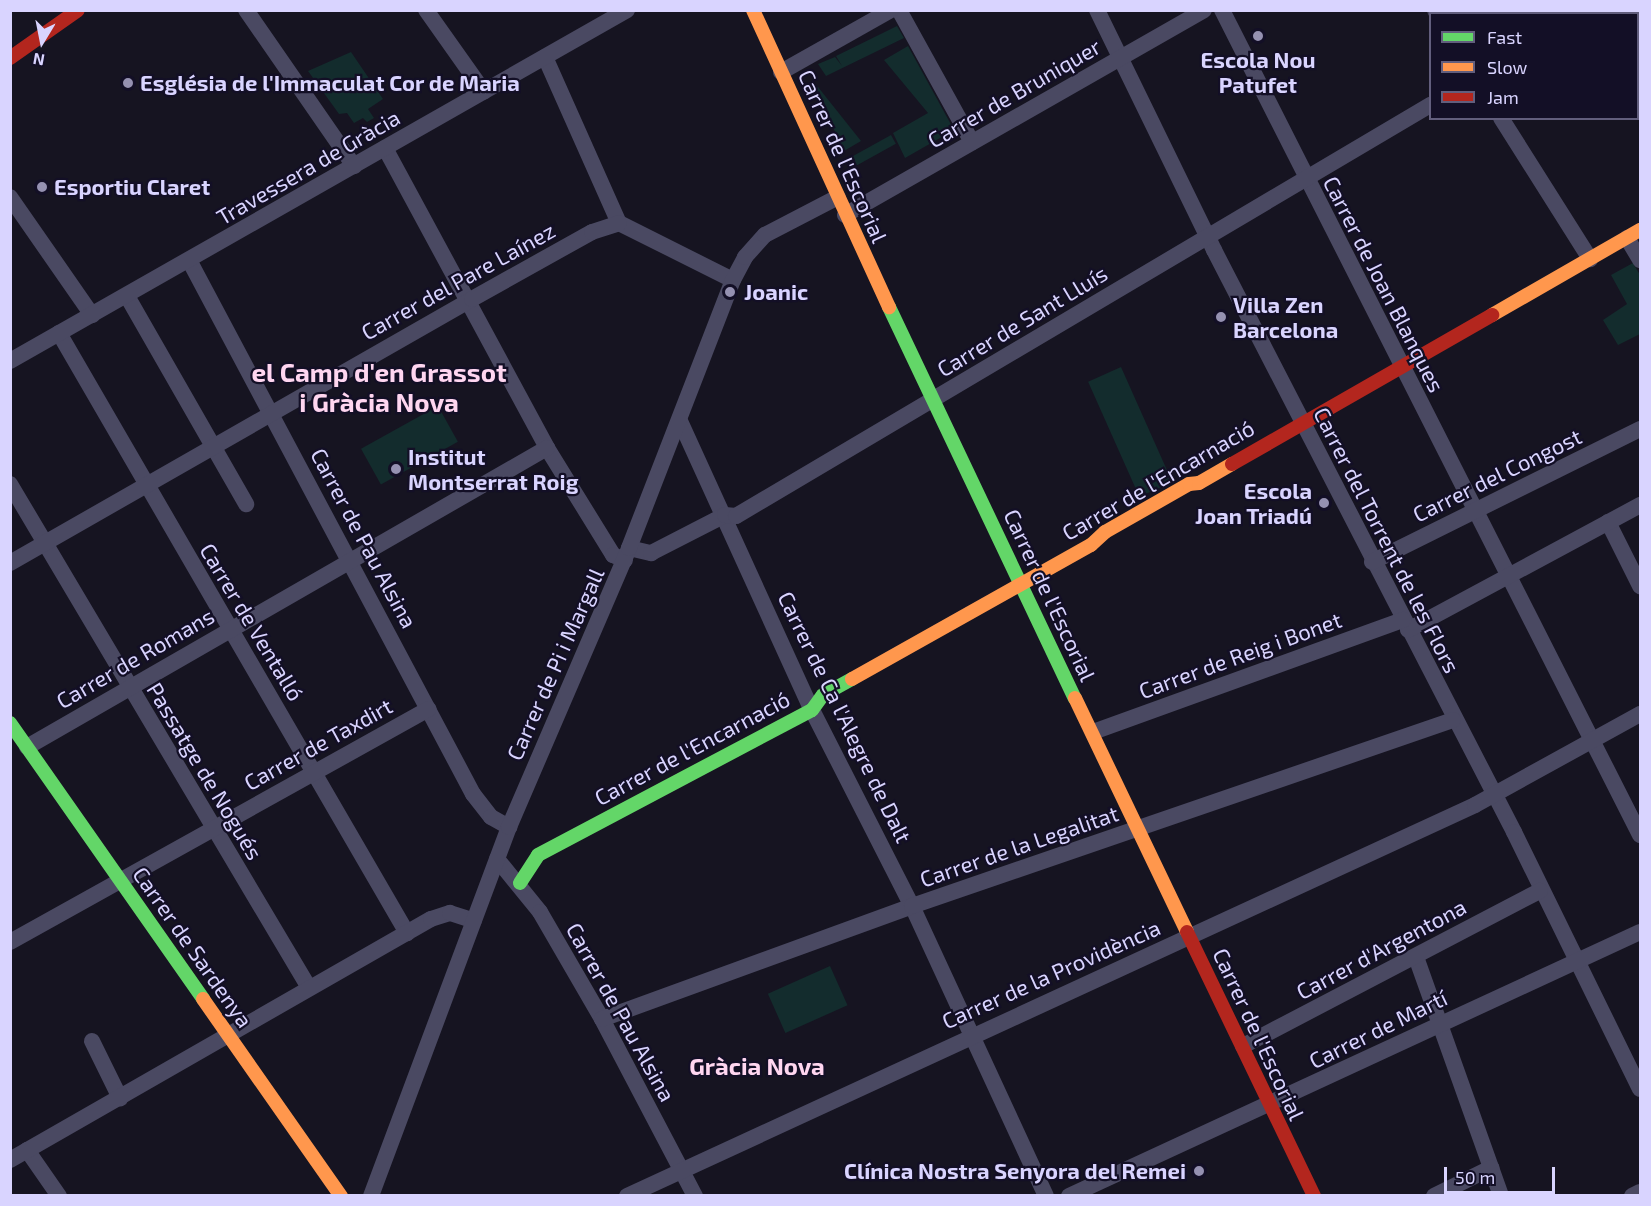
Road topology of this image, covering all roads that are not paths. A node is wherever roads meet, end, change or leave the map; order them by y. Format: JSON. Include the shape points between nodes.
{"nodes":[{"id":1,"x":78,"y":10,"type":"edge"},
{"id":2,"x":246,"y":10,"type":"edge"},
{"id":3,"x":426,"y":10,"type":"edge"},
{"id":4,"x":627,"y":10,"type":"edge"},
{"id":5,"x":753,"y":10,"type":"edge"},
{"id":6,"x":891,"y":10,"type":"edge"},
{"id":7,"x":899,"y":10,"type":"edge"},
{"id":8,"x":1097,"y":10,"type":"edge"},
{"id":9,"x":1204,"y":10,"type":"edge"},
{"id":10,"x":1221,"y":10,"type":"edge"},
{"id":11,"x":58,"y":16,"type":"edge"},
{"id":12,"x":600,"y":17,"type":"edge"},
{"id":13,"x":545,"y":57,"type":"junction"},
{"id":14,"x":1122,"y":57,"type":"junction"},
{"id":15,"x":10,"y":58,"type":"edge"},
{"id":16,"x":781,"y":72,"type":"junction"},
{"id":17,"x":484,"y":92,"type":"junction"},
{"id":18,"x":1429,"y":106,"type":"edge"},
{"id":19,"x":1502,"y":120,"type":"edge"},
{"id":20,"x":972,"y":142,"type":"junction"},
{"id":21,"x":385,"y":148,"type":"junction"},
{"id":22,"x":354,"y":166,"type":"junction"},
{"id":23,"x":1304,"y":179,"type":"junction"},
{"id":24,"x":10,"y":197,"type":"edge"},
{"id":25,"x":838,"y":197,"type":"junction"},
{"id":26,"x":845,"y":215,"type":"junction"},
{"id":27,"x":619,"y":223,"type":"junction"},
{"id":28,"x":1634,"y":234,"type":"edge"},
{"id":29,"x":1207,"y":235,"type":"junction"},
{"id":30,"x":1590,"y":259,"type":"junction"},
{"id":31,"x":189,"y":260,"type":"junction"},
{"id":32,"x":1641,"y":260,"type":"edge"},
{"id":33,"x":733,"y":280,"type":"junction"},
{"id":34,"x":127,"y":296,"type":"junction"},
{"id":35,"x":468,"y":301,"type":"junction"},
{"id":36,"x":92,"y":315,"type":"junction"},
{"id":37,"x":58,"y":333,"type":"junction"},
{"id":38,"x":10,"y":362,"type":"edge"},
{"id":39,"x":1402,"y":365,"type":"junction"},
{"id":40,"x":933,"y":402,"type":"junction"},
{"id":41,"x":273,"y":412,"type":"junction"},
{"id":42,"x":680,"y":422,"type":"junction"},
{"id":43,"x":1302,"y":423,"type":"junction"},
{"id":44,"x":1641,"y":429,"type":"edge"},
{"id":45,"x":216,"y":446,"type":"junction"},
{"id":46,"x":547,"y":448,"type":"junction"},
{"id":47,"x":10,"y":484,"type":"edge"},
{"id":48,"x":145,"y":486,"type":"junction"},
{"id":49,"x":246,"y":504,"type":"dead end"},
{"id":50,"x":1641,"y":506,"type":"edge"},
{"id":51,"x":1474,"y":512,"type":"junction"},
{"id":52,"x":720,"y":518,"type":"junction"},
{"id":53,"x":1608,"y":522,"type":"junction"},
{"id":54,"x":46,"y":543,"type":"junction"},
{"id":55,"x":627,"y":554,"type":"junction"},
{"id":56,"x":351,"y":561,"type":"junction"},
{"id":57,"x":1372,"y":562,"type":"junction"},
{"id":58,"x":10,"y":563,"type":"edge"},
{"id":59,"x":1508,"y":576,"type":"junction"},
{"id":60,"x":1022,"y":583,"type":"junction"},
{"id":61,"x":1641,"y":586,"type":"edge"},
{"id":62,"x":1405,"y":625,"type":"junction"},
{"id":63,"x":230,"y":629,"type":"junction"},
{"id":64,"x":128,"y":687,"type":"junction"},
{"id":65,"x":428,"y":709,"type":"junction"},
{"id":66,"x":812,"y":710,"type":"junction"},
{"id":67,"x":1641,"y":714,"type":"edge"},
{"id":68,"x":1453,"y":720,"type":"junction"},
{"id":69,"x":10,"y":723,"type":"edge"},
{"id":70,"x":1093,"y":732,"type":"junction"},
{"id":71,"x":1594,"y":742,"type":"junction"},
{"id":72,"x":27,"y":747,"type":"junction"},
{"id":73,"x":315,"y":772,"type":"junction"},
{"id":74,"x":1494,"y":795,"type":"junction"},
{"id":75,"x":509,"y":827,"type":"junction"},
{"id":76,"x":212,"y":829,"type":"junction"},
{"id":77,"x":1139,"y":829,"type":"junction"},
{"id":78,"x":1641,"y":835,"type":"edge"},
{"id":79,"x":497,"y":859,"type":"junction"},
{"id":80,"x":120,"y":880,"type":"junction"},
{"id":81,"x":520,"y":883,"type":"junction"},
{"id":82,"x":1540,"y":891,"type":"junction"},
{"id":83,"x":912,"y":906,"type":"junction"},
{"id":84,"x":474,"y":921,"type":"junction"},
{"id":85,"x":1641,"y":932,"type":"edge"},
{"id":86,"x":407,"y":933,"type":"junction"},
{"id":87,"x":1191,"y":936,"type":"junction"},
{"id":88,"x":10,"y":942,"type":"edge"},
{"id":89,"x":1416,"y":957,"type":"junction"},
{"id":90,"x":1576,"y":961,"type":"junction"},
{"id":91,"x":308,"y":986,"type":"junction"},
{"id":92,"x":602,"y":1019,"type":"junction"},
{"id":93,"x":1439,"y":1024,"type":"junction"},
{"id":94,"x":229,"y":1034,"type":"junction"},
{"id":95,"x":971,"y":1035,"type":"junction"},
{"id":96,"x":92,"y":1041,"type":"dead end"},
{"id":97,"x":1243,"y":1046,"type":"junction"},
{"id":98,"x":1641,"y":1089,"type":"edge"},
{"id":99,"x":120,"y":1098,"type":"junction"},
{"id":100,"x":1269,"y":1105,"type":"junction"},
{"id":101,"x":27,"y":1150,"type":"junction"},
{"id":102,"x":10,"y":1160,"type":"edge"},
{"id":103,"x":1491,"y":1168,"type":"junction"},
{"id":104,"x":680,"y":1169,"type":"junction"},
{"id":105,"x":1641,"y":1192,"type":"edge"},
{"id":106,"x":59,"y":1196,"type":"edge"},
{"id":107,"x":341,"y":1196,"type":"edge"},
{"id":108,"x":371,"y":1196,"type":"edge"},
{"id":109,"x":627,"y":1196,"type":"edge"},
{"id":110,"x":695,"y":1196,"type":"edge"},
{"id":111,"x":1046,"y":1196,"type":"edge"},
{"id":112,"x":1069,"y":1196,"type":"edge"},
{"id":113,"x":1314,"y":1196,"type":"edge"},
{"id":114,"x":1434,"y":1196,"type":"edge"},
{"id":115,"x":1501,"y":1196,"type":"edge"},
{"id":116,"x":1632,"y":1196,"type":"edge"}],
"edges":[{"from":1,"to":11,"type":"street"},
{"from":2,"to":22,"type":"street"},
{"from":3,"to":17,"type":"street"},
{"from":4,"to":12,"type":"street","name":"Travessera de Gràcia"},
{"from":5,"to":16,"type":"street","name":"Carrer de l'Escorial"},
{"from":6,"to":16,"type":"street"},
{"from":7,"to":20,"type":"street"},
{"from":8,"to":14,"type":"street","name":"Carrer del Torrent de les Flors"},
{"from":9,"to":14,"type":"street","name":"Carrer de Bruniquer"},
{"from":10,"to":23,"type":"street","name":"Carrer de Joan Blanques"},
{"from":11,"to":15,"type":"street"},
{"from":12,"to":13,"type":"street","name":"Travessera de Gràcia"},
{"from":13,"to":17,"type":"street","name":"Travessera de Gràcia"},
{"from":13,"to":27,"type":"street"},
{"from":14,"to":20,"type":"street","name":"Carrer de Bruniquer"},
{"from":14,"to":29,"type":"street","name":"Carrer del Torrent de les Flors"},
{"from":16,"to":25,"type":"street","name":"Carrer de l'Escorial"},
{"from":17,"to":21,"type":"street","name":"Travessera de Gràcia"},
{"from":18,"to":23,"type":"street","name":"Carrer de Sant Lluís"},
{"from":19,"to":30,"type":"street"},
{"from":20,"to":26,"type":"street","name":"Carrer de Bruniquer"},
{"from":21,"to":22,"type":"street","name":"Travessera de Gràcia"},
{"from":21,"to":35,"type":"street"},
{"from":22,"to":31,"type":"street","name":"Travessera de Gràcia"},
{"from":23,"to":29,"type":"street","name":"Carrer de Sant Lluís"},
{"from":23,"to":39,"type":"street","name":"Carrer de Joan Blanques"},
{"from":24,"to":36,"type":"street"},
{"from":25,"to":26,"type":"street","name":"Carrer de l'Escorial"},
{"from":25,"to":33,"type":"street","name":"Carrer de Pi i Margall","via":[[765,235],[745,256]]},
{"from":26,"to":40,"type":"street","name":"Carrer de l'Escorial"},
{"from":27,"to":33,"type":"street"},
{"from":27,"to":35,"type":"street","name":"Carrer del Pare Laínez","via":[[592,232]]},
{"from":28,"to":30,"type":"street","name":"Carrer de l'Encarnació"},
{"from":28,"to":32,"type":"street"},
{"from":29,"to":40,"type":"street","name":"Carrer de Sant Lluís"},
{"from":29,"to":43,"type":"street","name":"Carrer del Torrent de les Flors"},
{"from":30,"to":39,"type":"street","name":"Carrer de l'Encarnació"},
{"from":31,"to":34,"type":"street","name":"Travessera de Gràcia"},
{"from":31,"to":41,"type":"street","name":"Carrer de Pau Alsina"},
{"from":33,"to":42,"type":"street","name":"Carrer de Pi i Margall"},
{"from":34,"to":36,"type":"street","name":"Travessera de Gràcia"},
{"from":34,"to":45,"type":"street"},
{"from":35,"to":41,"type":"street","name":"Carrer del Pare Laínez"},
{"from":35,"to":46,"type":"street"},
{"from":36,"to":37,"type":"street","name":"Travessera de Gràcia"},
{"from":37,"to":38,"type":"street","name":"Travessera de Gràcia"},
{"from":37,"to":48,"type":"street","name":"Carrer de Ventalló"},
{"from":39,"to":43,"type":"street","name":"Carrer de l'Encarnació"},
{"from":39,"to":51,"type":"street","name":"Carrer de Joan Blanques"},
{"from":40,"to":52,"type":"street","name":"Carrer de Sant Lluís","via":[[736,516]]},
{"from":40,"to":60,"type":"street","name":"Carrer de l'Escorial"},
{"from":41,"to":45,"type":"street","name":"Carrer del Pare Laínez"},
{"from":41,"to":56,"type":"street","name":"Carrer de Pau Alsina"},
{"from":42,"to":52,"type":"street","name":"Carrer de Ca l'Alegre de Dalt"},
{"from":42,"to":55,"type":"street","name":"Carrer de Pi i Margall"},
{"from":43,"to":57,"type":"street","name":"Carrer del Torrent de les Flors"},
{"from":43,"to":60,"type":"street","name":"Carrer de l'Encarnació","via":[[1199,483],[1188,484],[1160,500]]},
{"from":44,"to":51,"type":"street","name":"Carrer del Congost"},
{"from":45,"to":48,"type":"street","name":"Carrer del Pare Laínez"},
{"from":45,"to":49,"type":"street"},
{"from":46,"to":55,"type":"street","via":[[613,555]]},
{"from":46,"to":56,"type":"street","name":"Carrer de Romans"},
{"from":47,"to":54,"type":"street","name":"Passatge de Nogués"},
{"from":48,"to":54,"type":"street","name":"Carrer del Pare Laínez"},
{"from":48,"to":63,"type":"street","name":"Carrer de Ventalló"},
{"from":50,"to":53,"type":"street","name":"Carrer de Reig i Bonet"},
{"from":51,"to":57,"type":"street","name":"Carrer del Congost"},
{"from":51,"to":59,"type":"street","name":"Carrer de Joan Blanques"},
{"from":52,"to":55,"type":"street","name":"Carrer de Sant Lluís","via":[[651,553]]},
{"from":52,"to":66,"type":"street","name":"Carrer de Ca l'Alegre de Dalt"},
{"from":53,"to":59,"type":"street","name":"Carrer de Reig i Bonet"},
{"from":53,"to":61,"type":"street"},
{"from":54,"to":58,"type":"street","name":"Carrer del Pare Laínez"},
{"from":54,"to":64,"type":"street","name":"Passatge de Nogués"},
{"from":55,"to":75,"type":"street","name":"Carrer de Pi i Margall"},
{"from":56,"to":63,"type":"street","name":"Carrer de Romans"},
{"from":56,"to":65,"type":"street","name":"Carrer de Pau Alsina"},
{"from":57,"to":62,"type":"street","name":"Carrer del Torrent de les Flors"},
{"from":59,"to":62,"type":"street","name":"Carrer de Reig i Bonet"},
{"from":59,"to":71,"type":"street","name":"Carrer de Joan Blanques"},
{"from":60,"to":66,"type":"street","name":"Carrer de l'Encarnació","via":[[824,695]]},
{"from":60,"to":70,"type":"street","name":"Carrer de l'Escorial"},
{"from":62,"to":68,"type":"street","name":"Carrer del Torrent de les Flors"},
{"from":62,"to":70,"type":"street","name":"Carrer de Reig i Bonet"},
{"from":63,"to":64,"type":"street","name":"Carrer de Romans"},
{"from":63,"to":73,"type":"street","name":"Carrer de Ventalló"},
{"from":64,"to":72,"type":"street","name":"Carrer de Romans"},
{"from":64,"to":76,"type":"street","name":"Passatge de Nogués"},
{"from":65,"to":73,"type":"street","name":"Carrer de Taxdirt"},
{"from":65,"to":75,"type":"street","name":"Carrer de Pau Alsina","via":[[473,794],[491,817]]},
{"from":66,"to":81,"type":"street","name":"Carrer de l'Encarnació","via":[[538,855]]},
{"from":66,"to":83,"type":"street","name":"Carrer de Ca l'Alegre de Dalt"},
{"from":67,"to":71,"type":"street"},
{"from":68,"to":74,"type":"street","name":"Carrer del Torrent de les Flors"},
{"from":68,"to":77,"type":"street","name":"Carrer de la Legalitat"},
{"from":69,"to":72,"type":"street","name":"Carrer de Sardenya"},
{"from":70,"to":77,"type":"street","name":"Carrer de l'Escorial"},
{"from":71,"to":74,"type":"street","name":"Carrer de la Providència"},
{"from":71,"to":78,"type":"street","name":"Carrer de Joan Blanques"},
{"from":72,"to":80,"type":"street","name":"Carrer de Sardenya"},
{"from":73,"to":76,"type":"street","name":"Carrer de Taxdirt"},
{"from":73,"to":86,"type":"street","name":"Carrer de Ventalló"},
{"from":74,"to":82,"type":"street","name":"Carrer del Torrent de les Flors"},
{"from":74,"to":87,"type":"street","name":"Carrer de la Providència"},
{"from":75,"to":79,"type":"street","name":"Carrer de Pi i Margall"},
{"from":76,"to":80,"type":"street","name":"Carrer de Taxdirt"},
{"from":76,"to":91,"type":"street","name":"Passatge de Nogués"},
{"from":77,"to":83,"type":"street","name":"Carrer de la Legalitat"},
{"from":77,"to":87,"type":"street","name":"Carrer de l'Escorial"},
{"from":79,"to":81,"type":"street","name":"Carrer de Pau Alsina"},
{"from":79,"to":84,"type":"street","name":"Carrer de Pi i Margall"},
{"from":80,"to":88,"type":"street","name":"Carrer de Taxdirt"},
{"from":80,"to":94,"type":"street","name":"Carrer de Sardenya"},
{"from":81,"to":92,"type":"street","name":"Carrer de Pau Alsina"},
{"from":82,"to":89,"type":"street","name":"Carrer d'Argentona"},
{"from":82,"to":90,"type":"street","name":"Carrer del Torrent de les Flors"},
{"from":83,"to":92,"type":"street","name":"Carrer de la Legalitat"},
{"from":83,"to":95,"type":"street","name":"Carrer de Ca l'Alegre de Dalt"},
{"from":84,"to":86,"type":"street","via":[[444,913]]},
{"from":84,"to":108,"type":"street","name":"Carrer de Pi i Margall"},
{"from":85,"to":90,"type":"street","name":"Carrer de Martí"},
{"from":86,"to":91,"type":"street"},
{"from":87,"to":95,"type":"street","name":"Carrer de la Providència"},
{"from":87,"to":97,"type":"street","name":"Carrer de l'Escorial"},
{"from":89,"to":93,"type":"street"},
{"from":89,"to":97,"type":"street","name":"Carrer d'Argentona"},
{"from":90,"to":93,"type":"street","name":"Carrer de Martí"},
{"from":90,"to":98,"type":"street","name":"Carrer del Torrent de les Flors"},
{"from":91,"to":94,"type":"street"},
{"from":92,"to":104,"type":"street","name":"Carrer de Pau Alsina"},
{"from":93,"to":100,"type":"street","name":"Carrer de Martí"},
{"from":93,"to":103,"type":"street"},
{"from":94,"to":99,"type":"street"},
{"from":94,"to":107,"type":"street","name":"Carrer de Sardenya"},
{"from":95,"to":104,"type":"street","name":"Carrer de la Providència"},
{"from":95,"to":111,"type":"street","name":"Carrer de Ca l'Alegre de Dalt"},
{"from":96,"to":99,"type":"street"},
{"from":97,"to":100,"type":"street","name":"Carrer de l'Escorial"},
{"from":99,"to":101,"type":"street"},
{"from":100,"to":112,"type":"street","name":"Carrer de Martí"},
{"from":100,"to":113,"type":"street","name":"Carrer de l'Escorial"},
{"from":101,"to":102,"type":"street"},
{"from":101,"to":106,"type":"street"},
{"from":103,"to":114,"type":"street"},
{"from":103,"to":115,"type":"street"},
{"from":104,"to":109,"type":"street","name":"Carrer de la Providència"},
{"from":104,"to":110,"type":"street","name":"Carrer de Pau Alsina"},
{"from":105,"to":116,"type":"street"}]}
